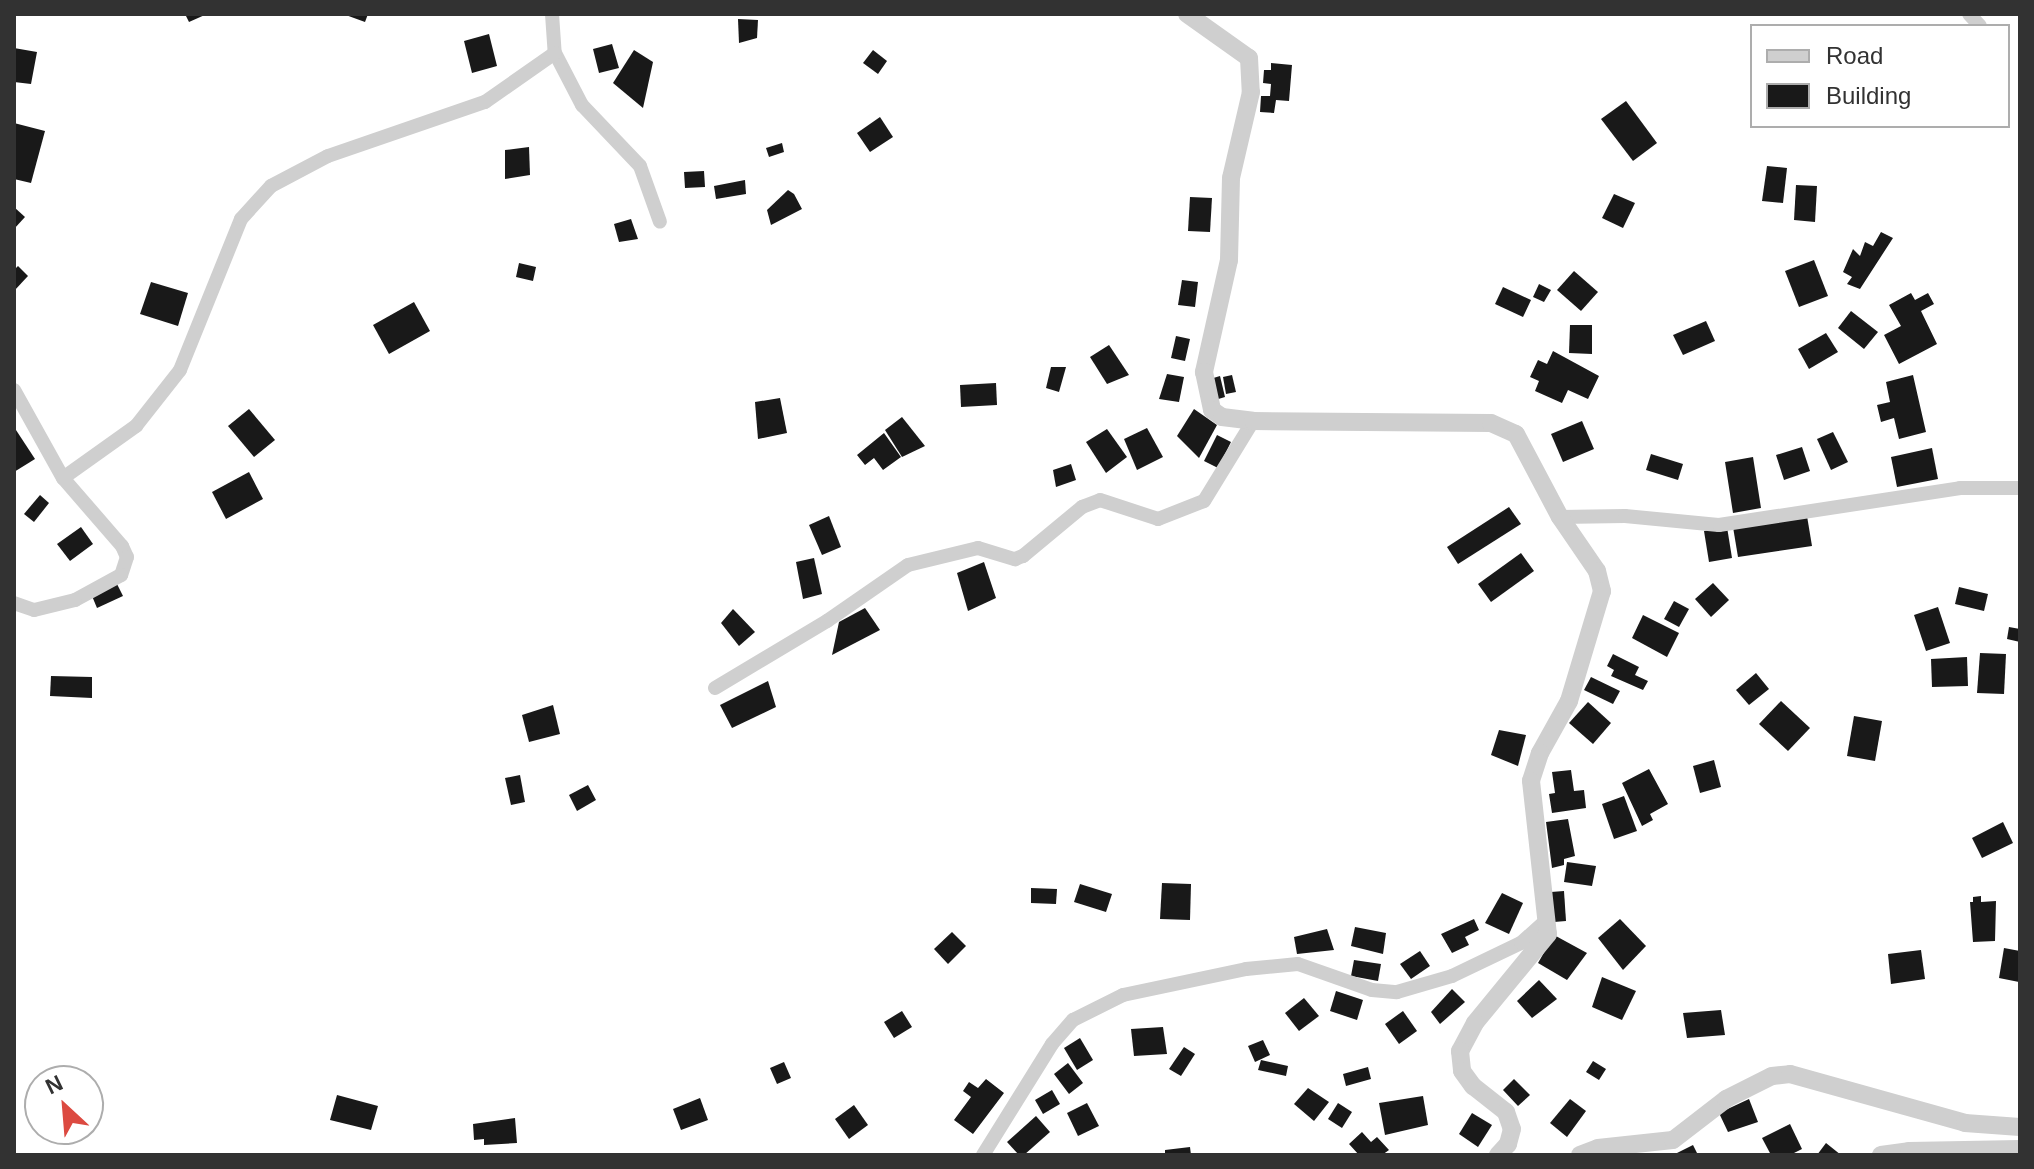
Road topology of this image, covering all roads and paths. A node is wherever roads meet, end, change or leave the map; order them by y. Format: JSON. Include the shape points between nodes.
{"nodes":[{"id":1,"x":552,"y":14,"type":"edge"},
{"id":2,"x":1187,"y":14,"type":"edge"},
{"id":3,"x":555,"y":53,"type":"junction"},
{"id":4,"x":660,"y":222,"type":"dead end"},
{"id":5,"x":14,"y":390,"type":"edge"},
{"id":6,"x":1253,"y":421,"type":"junction"},
{"id":7,"x":63,"y":478,"type":"junction"},
{"id":8,"x":2020,"y":488,"type":"edge"},
{"id":9,"x":1560,"y":517,"type":"junction"},
{"id":10,"x":14,"y":603,"type":"edge"},
{"id":11,"x":715,"y":688,"type":"dead end"},
{"id":12,"x":1548,"y":919,"type":"junction"},
{"id":13,"x":2020,"y":1127,"type":"edge"},
{"id":14,"x":2020,"y":1149,"type":"edge"},
{"id":15,"x":983,"y":1155,"type":"edge"},
{"id":16,"x":1498,"y":1155,"type":"edge"},
{"id":17,"x":1580,"y":1155,"type":"edge"},
{"id":18,"x":1881,"y":1155,"type":"edge"}],
"edges":[{"from":1,"to":3,"type":"street"},
{"from":2,"to":6,"type":"street","via":[[1249,58],[1251,92],[1231,178],[1229,260],[1204,372],[1212,410],[1222,417]]},
{"from":3,"to":4,"type":"street","via":[[582,105],[640,166]]},
{"from":3,"to":7,"type":"street","via":[[485,102],[328,156],[271,186],[241,219],[180,370],[136,426]]},
{"from":5,"to":7,"type":"street"},
{"from":6,"to":9,"type":"street","via":[[1491,423],[1516,434]]},
{"from":6,"to":11,"type":"street","via":[[1204,501],[1158,519],[1100,500],[1082,507],[1015,559],[978,548],[908,565]]},
{"from":7,"to":10,"type":"street","via":[[122,546],[127,557],[121,575],[75,600],[34,610]]},
{"from":8,"to":9,"type":"street","via":[[1960,488],[1719,525],[1625,516]]},
{"from":9,"to":12,"type":"street","via":[[1597,571],[1602,591],[1569,701],[1531,781]]},
{"from":12,"to":15,"type":"street","via":[[1521,943],[1452,976],[1397,992],[1372,990],[1298,964],[1246,969],[1123,995],[1073,1020],[1052,1044]]},
{"from":12,"to":16,"type":"street","via":[[1548,934],[1475,1023],[1460,1051],[1462,1071],[1473,1086],[1506,1112],[1512,1129]]},
{"from":13,"to":17,"type":"street","via":[[1965,1123],[1790,1074],[1772,1076],[1726,1099],[1673,1140],[1598,1148]]},
{"from":14,"to":18,"type":"street"}]}
